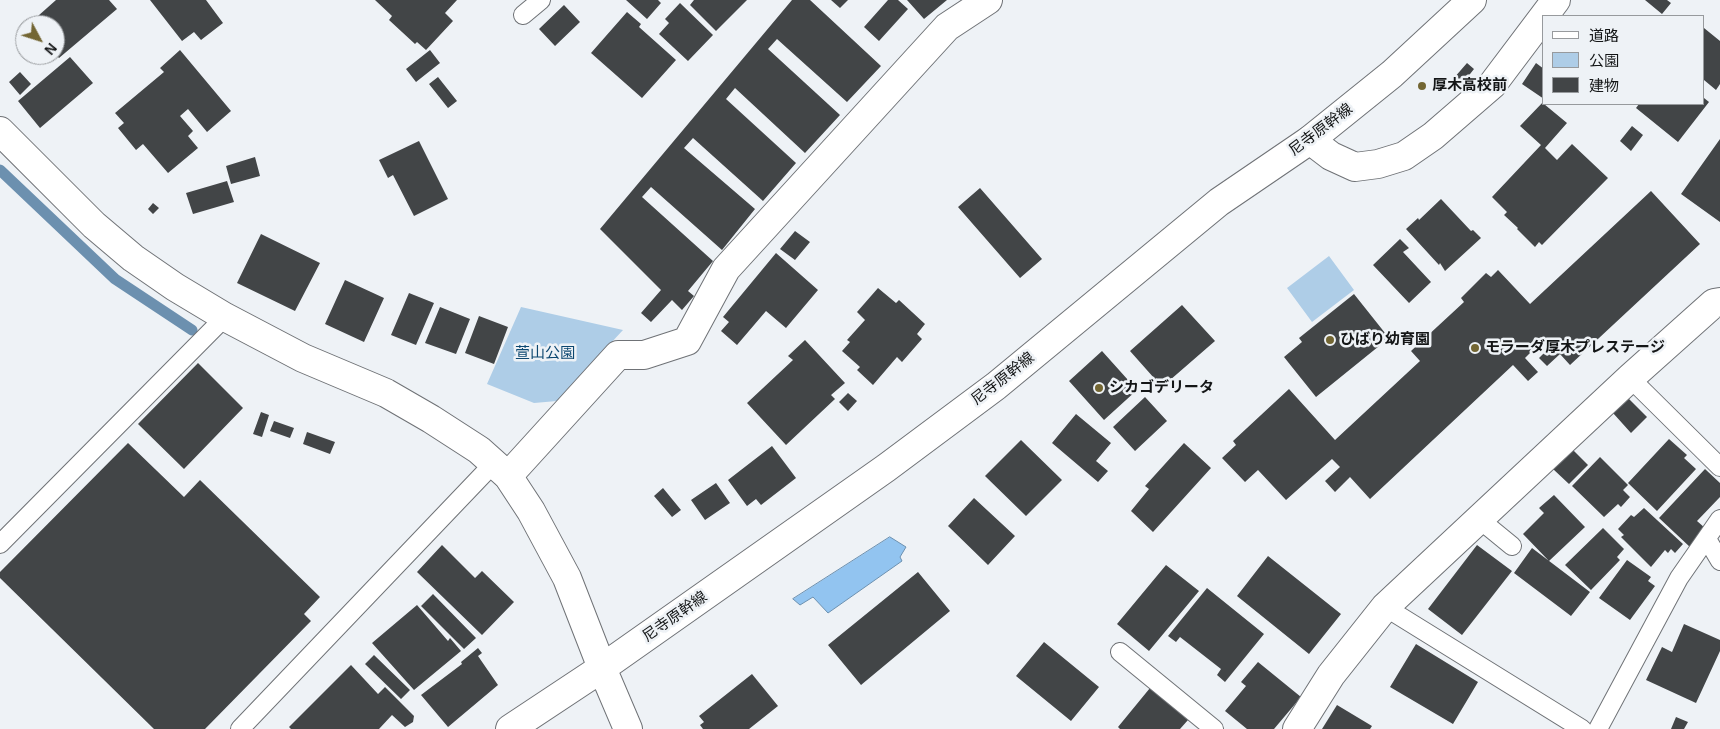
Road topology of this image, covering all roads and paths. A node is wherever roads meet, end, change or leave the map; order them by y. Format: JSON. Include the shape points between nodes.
{"nodes":[{"id":1,"x":541,"y":0,"type":"edge"},
{"id":2,"x":988,"y":0,"type":"edge"},
{"id":3,"x":1472,"y":0,"type":"edge"},
{"id":4,"x":1556,"y":0,"type":"edge"},
{"id":5,"x":523,"y":15,"type":"dead end"},
{"id":6,"x":1545,"y":15,"type":"edge"},
{"id":7,"x":1542,"y":19,"type":"edge"},
{"id":8,"x":0,"y":131,"type":"edge"},
{"id":9,"x":1310,"y":140,"type":"junction"},
{"id":10,"x":1720,"y":302,"type":"edge"},
{"id":11,"x":225,"y":317,"type":"junction"},
{"id":12,"x":1630,"y":378,"type":"junction"},
{"id":13,"x":1720,"y":467,"type":"edge"},
{"id":14,"x":501,"y":470,"type":"junction"},
{"id":15,"x":1479,"y":519,"type":"junction"},
{"id":16,"x":1720,"y":519,"type":"edge"},
{"id":17,"x":1707,"y":539,"type":"junction"},
{"id":18,"x":0,"y":544,"type":"edge"},
{"id":19,"x":1512,"y":546,"type":"dead end"},
{"id":20,"x":1720,"y":561,"type":"edge"},
{"id":21,"x":1385,"y":607,"type":"junction"},
{"id":22,"x":1120,"y":652,"type":"dead end"},
{"id":23,"x":602,"y":668,"type":"junction"},
{"id":24,"x":240,"y":729,"type":"edge"},
{"id":25,"x":510,"y":729,"type":"edge"},
{"id":26,"x":628,"y":729,"type":"edge"},
{"id":27,"x":1214,"y":729,"type":"edge"},
{"id":28,"x":1297,"y":729,"type":"edge"},
{"id":29,"x":1582,"y":729,"type":"edge"},
{"id":30,"x":1598,"y":729,"type":"edge"}],
"edges":[{"from":1,"to":5,"type":"lane"},
{"from":2,"to":14,"type":"street","via":[[947,27],[726,269],[687,341],[644,355],[618,355]]},
{"from":3,"to":9,"type":"street","name":"尼寺原幹線","via":[[1392,74]]},
{"from":4,"to":6,"type":"street"},
{"from":7,"to":9,"type":"street","via":[[1492,85],[1433,136],[1404,156],[1354,167],[1331,156]]},
{"from":8,"to":11,"type":"street","via":[[94,225],[132,258]]},
{"from":9,"to":23,"type":"street","name":"尼寺原幹線","via":[[1219,202],[996,386],[918,445]]},
{"from":10,"to":12,"type":"street","via":[[1714,303]]},
{"from":11,"to":14,"type":"street","via":[[303,358],[386,393],[479,450]]},
{"from":11,"to":18,"type":"lane"},
{"from":12,"to":13,"type":"lane"},
{"from":12,"to":15,"type":"street"},
{"from":14,"to":23,"type":"street","via":[[531,511],[567,578]]},
{"from":14,"to":24,"type":"lane"},
{"from":15,"to":19,"type":"lane"},
{"from":15,"to":21,"type":"street"},
{"from":16,"to":17,"type":"lane"},
{"from":17,"to":20,"type":"lane"},
{"from":17,"to":30,"type":"lane","via":[[1680,578]]},
{"from":21,"to":28,"type":"street","via":[[1331,675]]},
{"from":21,"to":29,"type":"lane"},
{"from":22,"to":27,"type":"lane"},
{"from":23,"to":25,"type":"street","name":"尼寺原幹線"},
{"from":23,"to":26,"type":"street"}]}
